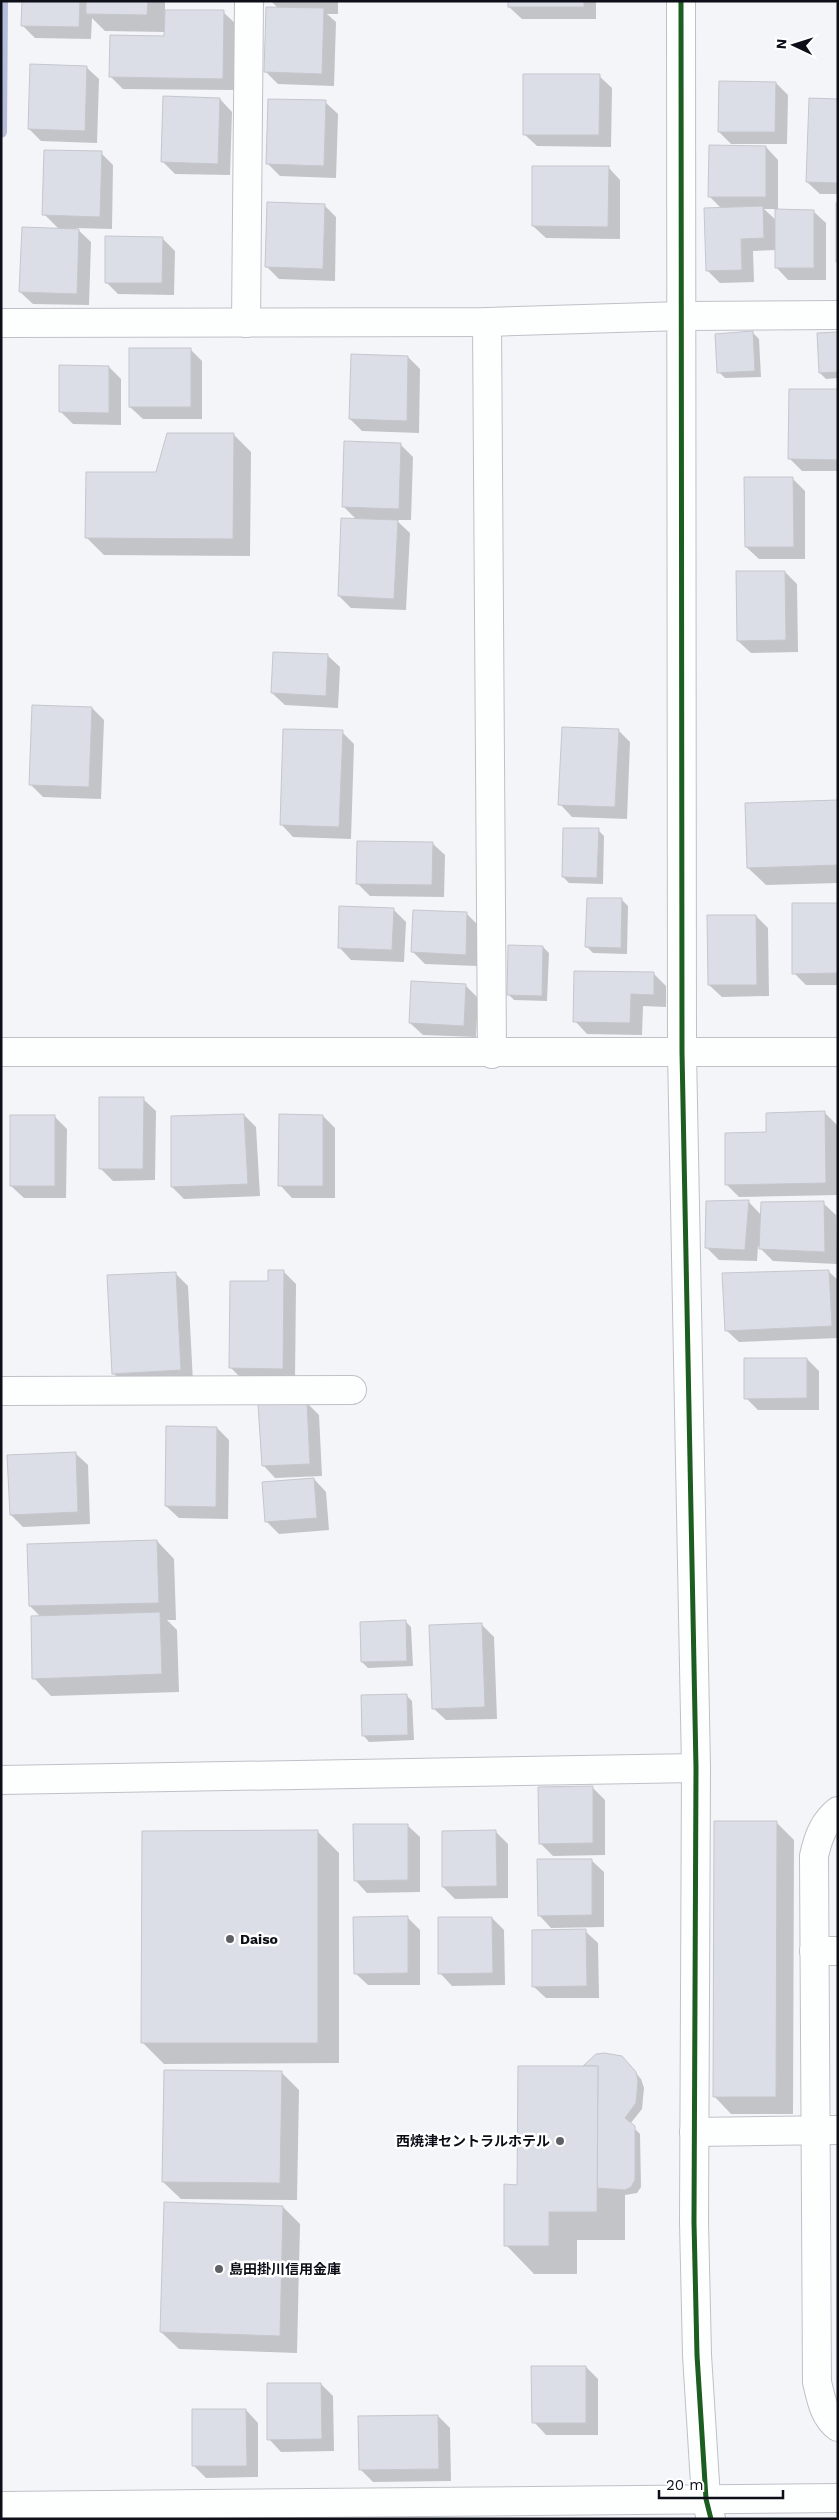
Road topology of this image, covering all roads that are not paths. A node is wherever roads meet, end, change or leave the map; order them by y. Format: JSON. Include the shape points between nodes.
{"nodes":[{"id":1,"x":248,"y":1,"type":"edge"},
{"id":2,"x":682,"y":1,"type":"edge"},
{"id":3,"x":838,"y":315,"type":"edge"},
{"id":4,"x":683,"y":316,"type":"junction"},
{"id":5,"x":488,"y":322,"type":"junction"},
{"id":6,"x":1,"y":323,"type":"edge"},
{"id":7,"x":246,"y":323,"type":"junction"},
{"id":8,"x":1,"y":1052,"type":"edge"},
{"id":9,"x":682,"y":1052,"type":"junction"},
{"id":10,"x":838,"y":1052,"type":"edge"},
{"id":11,"x":492,"y":1054,"type":"junction"},
{"id":12,"x":352,"y":1390,"type":"dead end"},
{"id":13,"x":1,"y":1391,"type":"edge"},
{"id":14,"x":696,"y":1768,"type":"junction"},
{"id":15,"x":1,"y":1780,"type":"edge"},
{"id":16,"x":838,"y":1811,"type":"edge"},
{"id":17,"x":826,"y":1951,"type":"edge"},
{"id":18,"x":826,"y":2130,"type":"edge"},
{"id":19,"x":694,"y":2132,"type":"junction"},
{"id":20,"x":827,"y":2282,"type":"edge"},
{"id":21,"x":838,"y":2427,"type":"edge"},
{"id":22,"x":838,"y":2498,"type":"edge"},
{"id":23,"x":1,"y":2506,"type":"edge"},
{"id":24,"x":709,"y":2509,"type":"edge"}],
"edges":[{"from":1,"to":7,"type":"street"},
{"from":2,"to":4,"type":"street"},
{"from":3,"to":4,"type":"street"},
{"from":4,"to":5,"type":"street"},
{"from":4,"to":9,"type":"street"},
{"from":5,"to":7,"type":"street"},
{"from":5,"to":11,"type":"street"},
{"from":6,"to":7,"type":"street"},
{"from":8,"to":11,"type":"street"},
{"from":9,"to":10,"type":"street"},
{"from":9,"to":11,"type":"street"},
{"from":9,"to":14,"type":"street"},
{"from":12,"to":13,"type":"street"},
{"from":14,"to":15,"type":"street"},
{"from":14,"to":19,"type":"street"},
{"from":16,"to":17,"type":"street","via":[[828,1819],[818,1838],[814,1856]]},
{"from":17,"to":18,"type":"street"},
{"from":18,"to":19,"type":"street"},
{"from":18,"to":20,"type":"street"},
{"from":19,"to":24,"type":"street","via":[[697,2355]]},
{"from":20,"to":21,"type":"street","via":[[817,2382],[822,2405]]},
{"from":22,"to":24,"type":"street"},
{"from":23,"to":24,"type":"street"}]}
